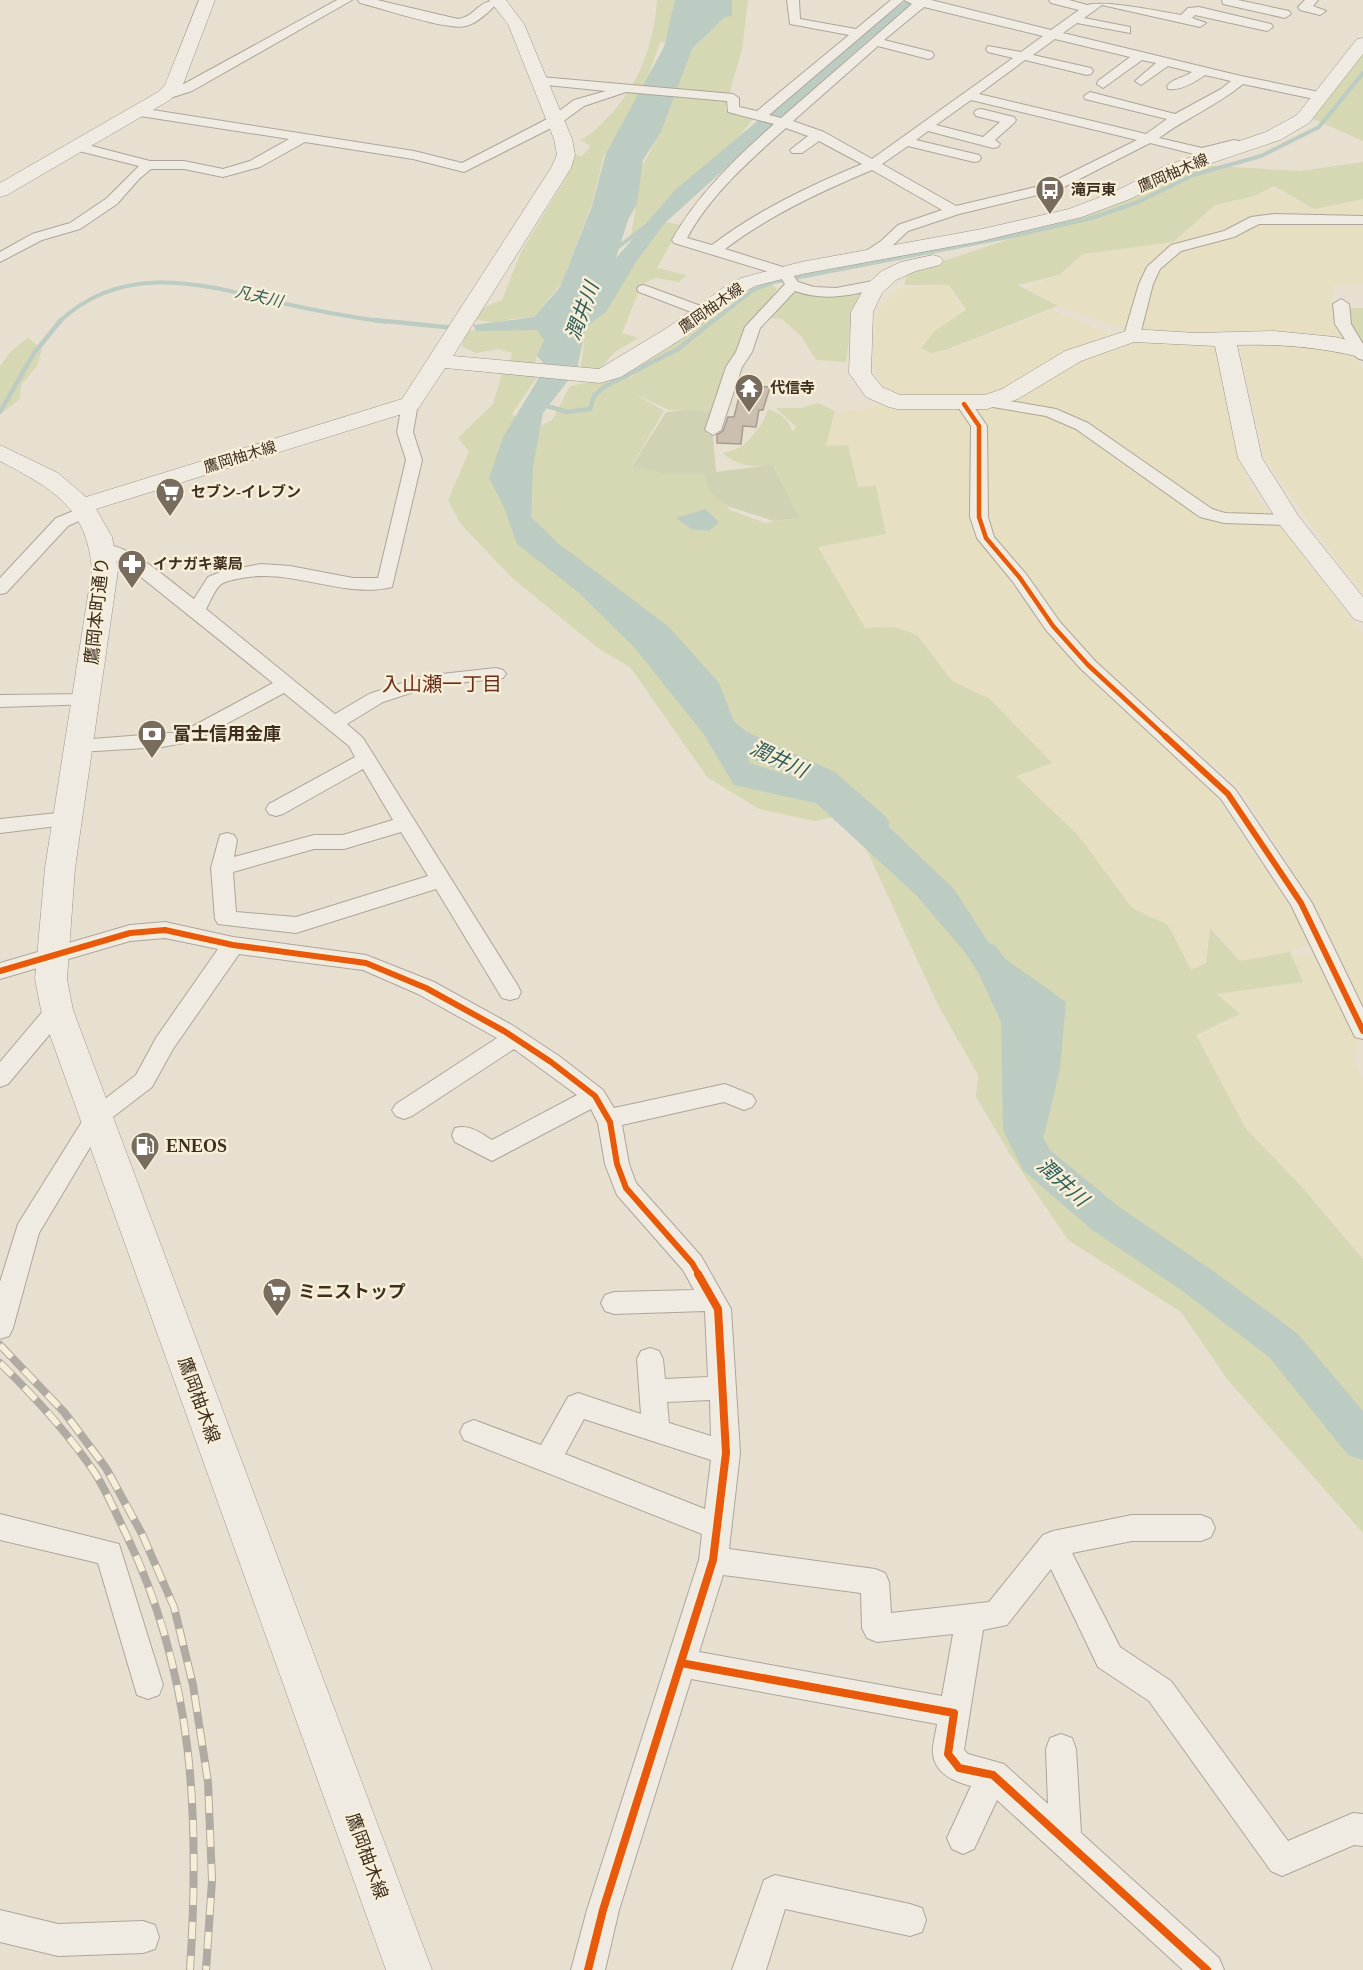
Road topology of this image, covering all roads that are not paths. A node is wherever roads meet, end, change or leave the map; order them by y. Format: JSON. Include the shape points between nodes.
{"nodes":[{"id":1,"x":207,"y":0,"type":"edge"},
{"id":2,"x":346,"y":0,"type":"edge"},
{"id":3,"x":364,"y":0,"type":"edge"},
{"id":4,"x":495,"y":0,"type":"edge"},
{"id":5,"x":793,"y":0,"type":"edge"},
{"id":6,"x":898,"y":0,"type":"edge"},
{"id":7,"x":1054,"y":0,"type":"edge"},
{"id":8,"x":1270,"y":0,"type":"edge"},
{"id":9,"x":919,"y":1,"type":"edge"},
{"id":10,"x":1227,"y":1,"type":"edge"},
{"id":11,"x":1096,"y":3,"type":"edge"},
{"id":12,"x":1258,"y":9,"type":"junction"},
{"id":13,"x":1285,"y":14,"type":"dead end"},
{"id":14,"x":1074,"y":19,"type":"junction"},
{"id":15,"x":1184,"y":20,"type":"junction"},
{"id":16,"x":1200,"y":23,"type":"dead end"},
{"id":17,"x":1267,"y":27,"type":"dead end"},
{"id":18,"x":1126,"y":30,"type":"dead end"},
{"id":19,"x":856,"y":33,"type":"junction"},
{"id":20,"x":1053,"y":34,"type":"junction"},
{"id":21,"x":875,"y":41,"type":"junction"},
{"id":22,"x":1363,"y":43,"type":"edge"},
{"id":23,"x":992,"y":49,"type":"dead end"},
{"id":24,"x":928,"y":55,"type":"dead end"},
{"id":25,"x":1023,"y":56,"type":"junction"},
{"id":26,"x":1140,"y":56,"type":"junction"},
{"id":27,"x":1165,"y":62,"type":"junction"},
{"id":28,"x":1202,"y":70,"type":"junction"},
{"id":29,"x":1088,"y":71,"type":"dead end"},
{"id":30,"x":1241,"y":80,"type":"junction"},
{"id":31,"x":541,"y":81,"type":"junction"},
{"id":32,"x":1141,"y":81,"type":"dead end"},
{"id":33,"x":1103,"y":84,"type":"dead end"},
{"id":34,"x":1173,"y":86,"type":"dead end"},
{"id":35,"x":624,"y":89,"type":"junction"},
{"id":36,"x":968,"y":95,"type":"junction"},
{"id":37,"x":164,"y":96,"type":"junction"},
{"id":38,"x":1090,"y":96,"type":"dead end"},
{"id":39,"x":1319,"y":96,"type":"junction"},
{"id":40,"x":954,"y":106,"type":"junction"},
{"id":41,"x":140,"y":112,"type":"junction"},
{"id":42,"x":761,"y":115,"type":"junction"},
{"id":43,"x":1177,"y":118,"type":"junction"},
{"id":44,"x":556,"y":120,"type":"junction"},
{"id":45,"x":783,"y":122,"type":"junction"},
{"id":46,"x":926,"y":126,"type":"junction"},
{"id":47,"x":1156,"y":134,"type":"junction"},
{"id":48,"x":819,"y":135,"type":"junction"},
{"id":49,"x":1189,"y":136,"type":"dead end"},
{"id":50,"x":300,"y":139,"type":"junction"},
{"id":51,"x":905,"y":141,"type":"junction"},
{"id":52,"x":1253,"y":143,"type":"junction"},
{"id":53,"x":80,"y":147,"type":"junction"},
{"id":54,"x":797,"y":150,"type":"dead end"},
{"id":55,"x":974,"y":158,"type":"dead end"},
{"id":56,"x":147,"y":165,"type":"junction"},
{"id":57,"x":872,"y":165,"type":"junction"},
{"id":58,"x":831,"y":182,"type":"junction"},
{"id":59,"x":848,"y":189,"type":"dead end"},
{"id":60,"x":0,"y":191,"type":"edge"},
{"id":61,"x":954,"y":211,"type":"junction"},
{"id":62,"x":1363,"y":220,"type":"edge"},
{"id":63,"x":982,"y":235,"type":"junction"},
{"id":64,"x":715,"y":250,"type":"junction"},
{"id":65,"x":867,"y":255,"type":"junction"},
{"id":66,"x":0,"y":258,"type":"edge"},
{"id":67,"x":788,"y":278,"type":"junction"},
{"id":68,"x":879,"y":284,"type":"junction"},
{"id":69,"x":644,"y":289,"type":"dead end"},
{"id":70,"x":1341,"y":304,"type":"dead end"},
{"id":71,"x":704,"y":312,"type":"junction"},
{"id":72,"x":1132,"y":335,"type":"junction"},
{"id":73,"x":1225,"y":341,"type":"junction"},
{"id":74,"x":1362,"y":352,"type":"edge"},
{"id":75,"x":439,"y":361,"type":"junction"},
{"id":76,"x":976,"y":403,"type":"junction"},
{"id":77,"x":410,"y":404,"type":"junction"},
{"id":78,"x":713,"y":430,"type":"dead end"},
{"id":79,"x":0,"y":452,"type":"edge"},
{"id":80,"x":84,"y":508,"type":"junction"},
{"id":81,"x":1289,"y":520,"type":"junction"},
{"id":82,"x":103,"y":549,"type":"junction"},
{"id":83,"x":1,"y":585,"type":"edge"},
{"id":84,"x":196,"y":610,"type":"junction"},
{"id":85,"x":1363,"y":614,"type":"edge"},
{"id":86,"x":496,"y":674,"type":"dead end"},
{"id":87,"x":284,"y":685,"type":"junction"},
{"id":88,"x":87,"y":700,"type":"junction"},
{"id":89,"x":0,"y":701,"type":"edge"},
{"id":90,"x":333,"y":724,"type":"junction"},
{"id":91,"x":79,"y":746,"type":"junction"},
{"id":92,"x":366,"y":759,"type":"junction"},
{"id":93,"x":276,"y":809,"type":"dead end"},
{"id":94,"x":67,"y":819,"type":"junction"},
{"id":95,"x":406,"y":823,"type":"junction"},
{"id":96,"x":0,"y":826,"type":"edge"},
{"id":97,"x":227,"y":840,"type":"dead end"},
{"id":98,"x":222,"y":868,"type":"junction"},
{"id":99,"x":441,"y":880,"type":"junction"},
{"id":100,"x":233,"y":945,"type":"junction"},
{"id":101,"x":52,"y":955,"type":"junction"},
{"id":102,"x":0,"y":971,"type":"edge"},
{"id":103,"x":510,"y":992,"type":"dead end"},
{"id":104,"x":57,"y":1010,"type":"junction"},
{"id":105,"x":1363,"y":1031,"type":"edge"},
{"id":106,"x":514,"y":1038,"type":"junction"},
{"id":107,"x":0,"y":1078,"type":"edge"},
{"id":108,"x":595,"y":1096,"type":"junction"},
{"id":109,"x":744,"y":1101,"type":"dead end"},
{"id":110,"x":404,"y":1110,"type":"dead end"},
{"id":111,"x":96,"y":1118,"type":"junction"},
{"id":112,"x":608,"y":1119,"type":"junction"},
{"id":113,"x":464,"y":1136,"type":"dead end"},
{"id":114,"x":713,"y":1300,"type":"junction"},
{"id":115,"x":614,"y":1303,"type":"dead end"},
{"id":116,"x":0,"y":1329,"type":"edge"},
{"id":117,"x":650,"y":1359,"type":"dead end"},
{"id":118,"x":721,"y":1388,"type":"junction"},
{"id":119,"x":653,"y":1391,"type":"junction"},
{"id":120,"x":656,"y":1430,"type":"junction"},
{"id":121,"x":474,"y":1432,"type":"dead end"},
{"id":122,"x":726,"y":1453,"type":"junction"},
{"id":123,"x":547,"y":1460,"type":"junction"},
{"id":124,"x":0,"y":1527,"type":"edge"},
{"id":125,"x":718,"y":1527,"type":"junction"},
{"id":126,"x":1201,"y":1528,"type":"dead end"},
{"id":127,"x":1053,"y":1544,"type":"junction"},
{"id":128,"x":713,"y":1560,"type":"junction"},
{"id":129,"x":970,"y":1618,"type":"junction"},
{"id":130,"x":681,"y":1663,"type":"junction"},
{"id":131,"x":148,"y":1685,"type":"dead end"},
{"id":132,"x":954,"y":1713,"type":"junction"},
{"id":133,"x":1060,"y":1749,"type":"dead end"},
{"id":134,"x":993,"y":1775,"type":"junction"},
{"id":135,"x":1363,"y":1830,"type":"edge"},
{"id":136,"x":963,"y":1838,"type":"dead end"},
{"id":137,"x":1065,"y":1840,"type":"junction"},
{"id":138,"x":910,"y":1920,"type":"dead end"},
{"id":139,"x":0,"y":1926,"type":"edge"},
{"id":140,"x":143,"y":1937,"type":"dead end"},
{"id":141,"x":409,"y":1970,"type":"edge"},
{"id":142,"x":588,"y":1970,"type":"edge"},
{"id":143,"x":749,"y":1970,"type":"edge"},
{"id":144,"x":1208,"y":1970,"type":"edge"}],
"edges":[{"from":1,"to":37,"type":"main road","via":[[173,87]]},
{"from":2,"to":37,"type":"street","via":[[187,88]]},
{"from":3,"to":4,"type":"street","via":[[452,24],[463,23]]},
{"from":4,"to":31,"type":"main road","via":[[516,24]]},
{"from":5,"to":19,"type":"street","via":[[794,21]]},
{"from":6,"to":19,"type":"street"},
{"from":7,"to":11,"type":"street"},
{"from":8,"to":12,"type":"street"},
{"from":9,"to":20,"type":"street","via":[[977,11]]},
{"from":9,"to":21,"type":"street"},
{"from":10,"to":12,"type":"street"},
{"from":11,"to":14,"type":"street"},
{"from":11,"to":15,"type":"street"},
{"from":12,"to":13,"type":"street"},
{"from":14,"to":18,"type":"street"},
{"from":14,"to":20,"type":"street"},
{"from":15,"to":16,"type":"street"},
{"from":15,"to":17,"type":"street","via":[[1192,11],[1199,10]]},
{"from":19,"to":42,"type":"street"},
{"from":20,"to":25,"type":"street"},
{"from":20,"to":26,"type":"street"},
{"from":21,"to":24,"type":"street"},
{"from":21,"to":45,"type":"street"},
{"from":22,"to":39,"type":"main road","name":"鷹岡柚木線"},
{"from":23,"to":25,"type":"street"},
{"from":25,"to":29,"type":"street"},
{"from":25,"to":36,"type":"street"},
{"from":26,"to":27,"type":"street"},
{"from":26,"to":33,"type":"street"},
{"from":27,"to":28,"type":"street"},
{"from":27,"to":32,"type":"street"},
{"from":28,"to":30,"type":"street"},
{"from":28,"to":34,"type":"street","via":[[1187,82]]},
{"from":30,"to":39,"type":"street"},
{"from":30,"to":43,"type":"street"},
{"from":31,"to":35,"type":"street"},
{"from":31,"to":44,"type":"main road"},
{"from":35,"to":42,"type":"street","via":[[733,98],[733,109]]},
{"from":35,"to":44,"type":"street","via":[[586,100]]},
{"from":36,"to":40,"type":"street"},
{"from":36,"to":47,"type":"street"},
{"from":37,"to":41,"type":"main road"},
{"from":38,"to":43,"type":"street"},
{"from":39,"to":52,"type":"main road","name":"鷹岡柚木線","via":[[1303,119]]},
{"from":40,"to":46,"type":"street"},
{"from":40,"to":46,"type":"street","via":[[1009,120],[989,143]]},
{"from":41,"to":50,"type":"street"},
{"from":41,"to":53,"type":"main road"},
{"from":42,"to":45,"type":"street"},
{"from":43,"to":47,"type":"street"},
{"from":44,"to":50,"type":"street","via":[[464,168],[414,155]]},
{"from":44,"to":75,"type":"main road","via":[[566,155],[561,168]]},
{"from":45,"to":48,"type":"street"},
{"from":45,"to":64,"type":"street","via":[[714,191],[691,218],[679,240]]},
{"from":46,"to":51,"type":"street"},
{"from":47,"to":49,"type":"street"},
{"from":47,"to":52,"type":"street","via":[[1208,153],[1239,142]]},
{"from":47,"to":61,"type":"street","via":[[1053,187]]},
{"from":48,"to":54,"type":"street"},
{"from":48,"to":57,"type":"street"},
{"from":50,"to":56,"type":"street","via":[[255,164],[223,173],[184,165]]},
{"from":51,"to":55,"type":"street"},
{"from":51,"to":57,"type":"street"},
{"from":52,"to":63,"type":"main road","name":"鷹岡柚木線","via":[[1172,170],[1075,213]]},
{"from":53,"to":56,"type":"street"},
{"from":53,"to":60,"type":"main road"},
{"from":56,"to":66,"type":"street","via":[[112,201],[75,226],[37,237]]},
{"from":57,"to":58,"type":"street"},
{"from":57,"to":61,"type":"street"},
{"from":58,"to":59,"type":"street"},
{"from":58,"to":64,"type":"street","via":[[745,227]]},
{"from":61,"to":65,"type":"street","via":[[903,228]]},
{"from":62,"to":72,"type":"street","via":[[1256,220],[1229,234],[1176,248],[1154,267]]},
{"from":63,"to":65,"type":"main road","name":"鷹岡柚木線"},
{"from":63,"to":68,"type":"main road","via":[[986,245],[982,249],[899,269]]},
{"from":64,"to":67,"type":"street"},
{"from":65,"to":67,"type":"main road","name":"鷹岡柚木線"},
{"from":67,"to":68,"type":"street","via":[[806,292],[834,294]]},
{"from":67,"to":71,"type":"main road","name":"鷹岡柚木線","via":[[748,282]]},
{"from":67,"to":78,"type":"street","via":[[753,327],[734,367]]},
{"from":68,"to":76,"type":"main road","via":[[865,304],[860,329],[861,373],[874,392],[897,402]]},
{"from":69,"to":71,"type":"street"},
{"from":70,"to":74,"type":"street","via":[[1342,322]]},
{"from":71,"to":75,"type":"main road","name":"鷹岡柚木線","via":[[613,372],[595,377]]},
{"from":72,"to":73,"type":"main road"},
{"from":72,"to":76,"type":"main road","via":[[1073,356],[1010,394]]},
{"from":73,"to":74,"type":"main road","via":[[1274,338],[1335,344]]},
{"from":73,"to":81,"type":"main road","via":[[1250,458]]},
{"from":75,"to":77,"type":"main road"},
{"from":76,"to":81,"type":"street","via":[[1050,412],[1082,426],[1206,513],[1224,518]]},
{"from":76,"to":105,"type":"street","via":[[979,517],[986,538],[1053,626],[1088,664],[1228,794],[1301,903]]},
{"from":77,"to":80,"type":"main road","name":"鷹岡柚木線"},
{"from":77,"to":84,"type":"street","via":[[405,432],[414,460],[386,583],[352,583],[261,569],[214,581]]},
{"from":79,"to":80,"type":"main road","name":"鷹岡本町通り","via":[[50,478]]},
{"from":80,"to":82,"type":"main road","name":"鷹岡本町通り"},
{"from":80,"to":83,"type":"street","via":[[62,522]]},
{"from":81,"to":85,"type":"main road"},
{"from":82,"to":84,"type":"street","via":[[132,561]]},
{"from":82,"to":88,"type":"main road","name":"鷹岡本町通り","via":[[105,570]]},
{"from":84,"to":87,"type":"street"},
{"from":86,"to":90,"type":"street","via":[[430,680],[376,698]]},
{"from":87,"to":90,"type":"street"},
{"from":87,"to":91,"type":"street","via":[[187,737]]},
{"from":88,"to":89,"type":"street"},
{"from":88,"to":91,"type":"main road","name":"鷹岡本町通り"},
{"from":90,"to":92,"type":"street","via":[[356,742]]},
{"from":91,"to":94,"type":"main road","name":"鷹岡本町通り"},
{"from":92,"to":93,"type":"street"},
{"from":92,"to":95,"type":"street"},
{"from":94,"to":96,"type":"street"},
{"from":94,"to":101,"type":"main road","name":"鷹岡柚木線"},
{"from":95,"to":98,"type":"street","via":[[344,842],[314,842]]},
{"from":95,"to":99,"type":"street"},
{"from":97,"to":98,"type":"street"},
{"from":98,"to":99,"type":"street","via":[[226,920],[297,925]]},
{"from":99,"to":103,"type":"street"},
{"from":100,"to":101,"type":"street","via":[[165,930],[130,933]]},
{"from":100,"to":106,"type":"street","via":[[366,963],[426,988]]},
{"from":100,"to":111,"type":"street","via":[[164,1044],[144,1081]]},
{"from":101,"to":102,"type":"street"},
{"from":101,"to":104,"type":"main road","name":"鷹岡柚木線","via":[[51,979]]},
{"from":104,"to":107,"type":"street"},
{"from":104,"to":111,"type":"main road","name":"鷹岡柚木線"},
{"from":106,"to":108,"type":"street"},
{"from":106,"to":110,"type":"street"},
{"from":108,"to":112,"type":"street"},
{"from":108,"to":113,"type":"street","via":[[492,1152]]},
{"from":109,"to":112,"type":"street","via":[[725,1093]]},
{"from":111,"to":116,"type":"street","via":[[27,1231]]},
{"from":111,"to":141,"type":"main road","name":"鷹岡柚木線"},
{"from":112,"to":114,"type":"street","via":[[626,1188],[692,1263]]},
{"from":114,"to":115,"type":"street"},
{"from":114,"to":118,"type":"street","via":[[718,1309]]},
{"from":117,"to":119,"type":"street"},
{"from":118,"to":119,"type":"street"},
{"from":118,"to":122,"type":"street"},
{"from":119,"to":120,"type":"street"},
{"from":120,"to":122,"type":"street"},
{"from":120,"to":123,"type":"street","via":[[578,1405]]},
{"from":121,"to":123,"type":"street"},
{"from":122,"to":125,"type":"street"},
{"from":123,"to":125,"type":"street"},
{"from":124,"to":131,"type":"street","via":[[109,1553]]},
{"from":125,"to":128,"type":"street"},
{"from":126,"to":127,"type":"street","via":[[1132,1528]]},
{"from":127,"to":129,"type":"street","via":[[997,1615]]},
{"from":127,"to":135,"type":"street","via":[[1109,1657],[1160,1691],[1282,1860],[1353,1829]]},
{"from":128,"to":129,"type":"street","via":[[875,1582],[877,1628]]},
{"from":128,"to":130,"type":"street"},
{"from":129,"to":132,"type":"street"},
{"from":130,"to":132,"type":"street"},
{"from":130,"to":142,"type":"street","via":[[603,1910]]},
{"from":132,"to":134,"type":"street","via":[[948,1754],[959,1768]]},
{"from":133,"to":137,"type":"street"},
{"from":134,"to":136,"type":"street"},
{"from":134,"to":137,"type":"street"},
{"from":137,"to":144,"type":"street"},
{"from":138,"to":143,"type":"street","via":[[775,1891]]},
{"from":139,"to":140,"type":"street","via":[[58,1940]]}]}
